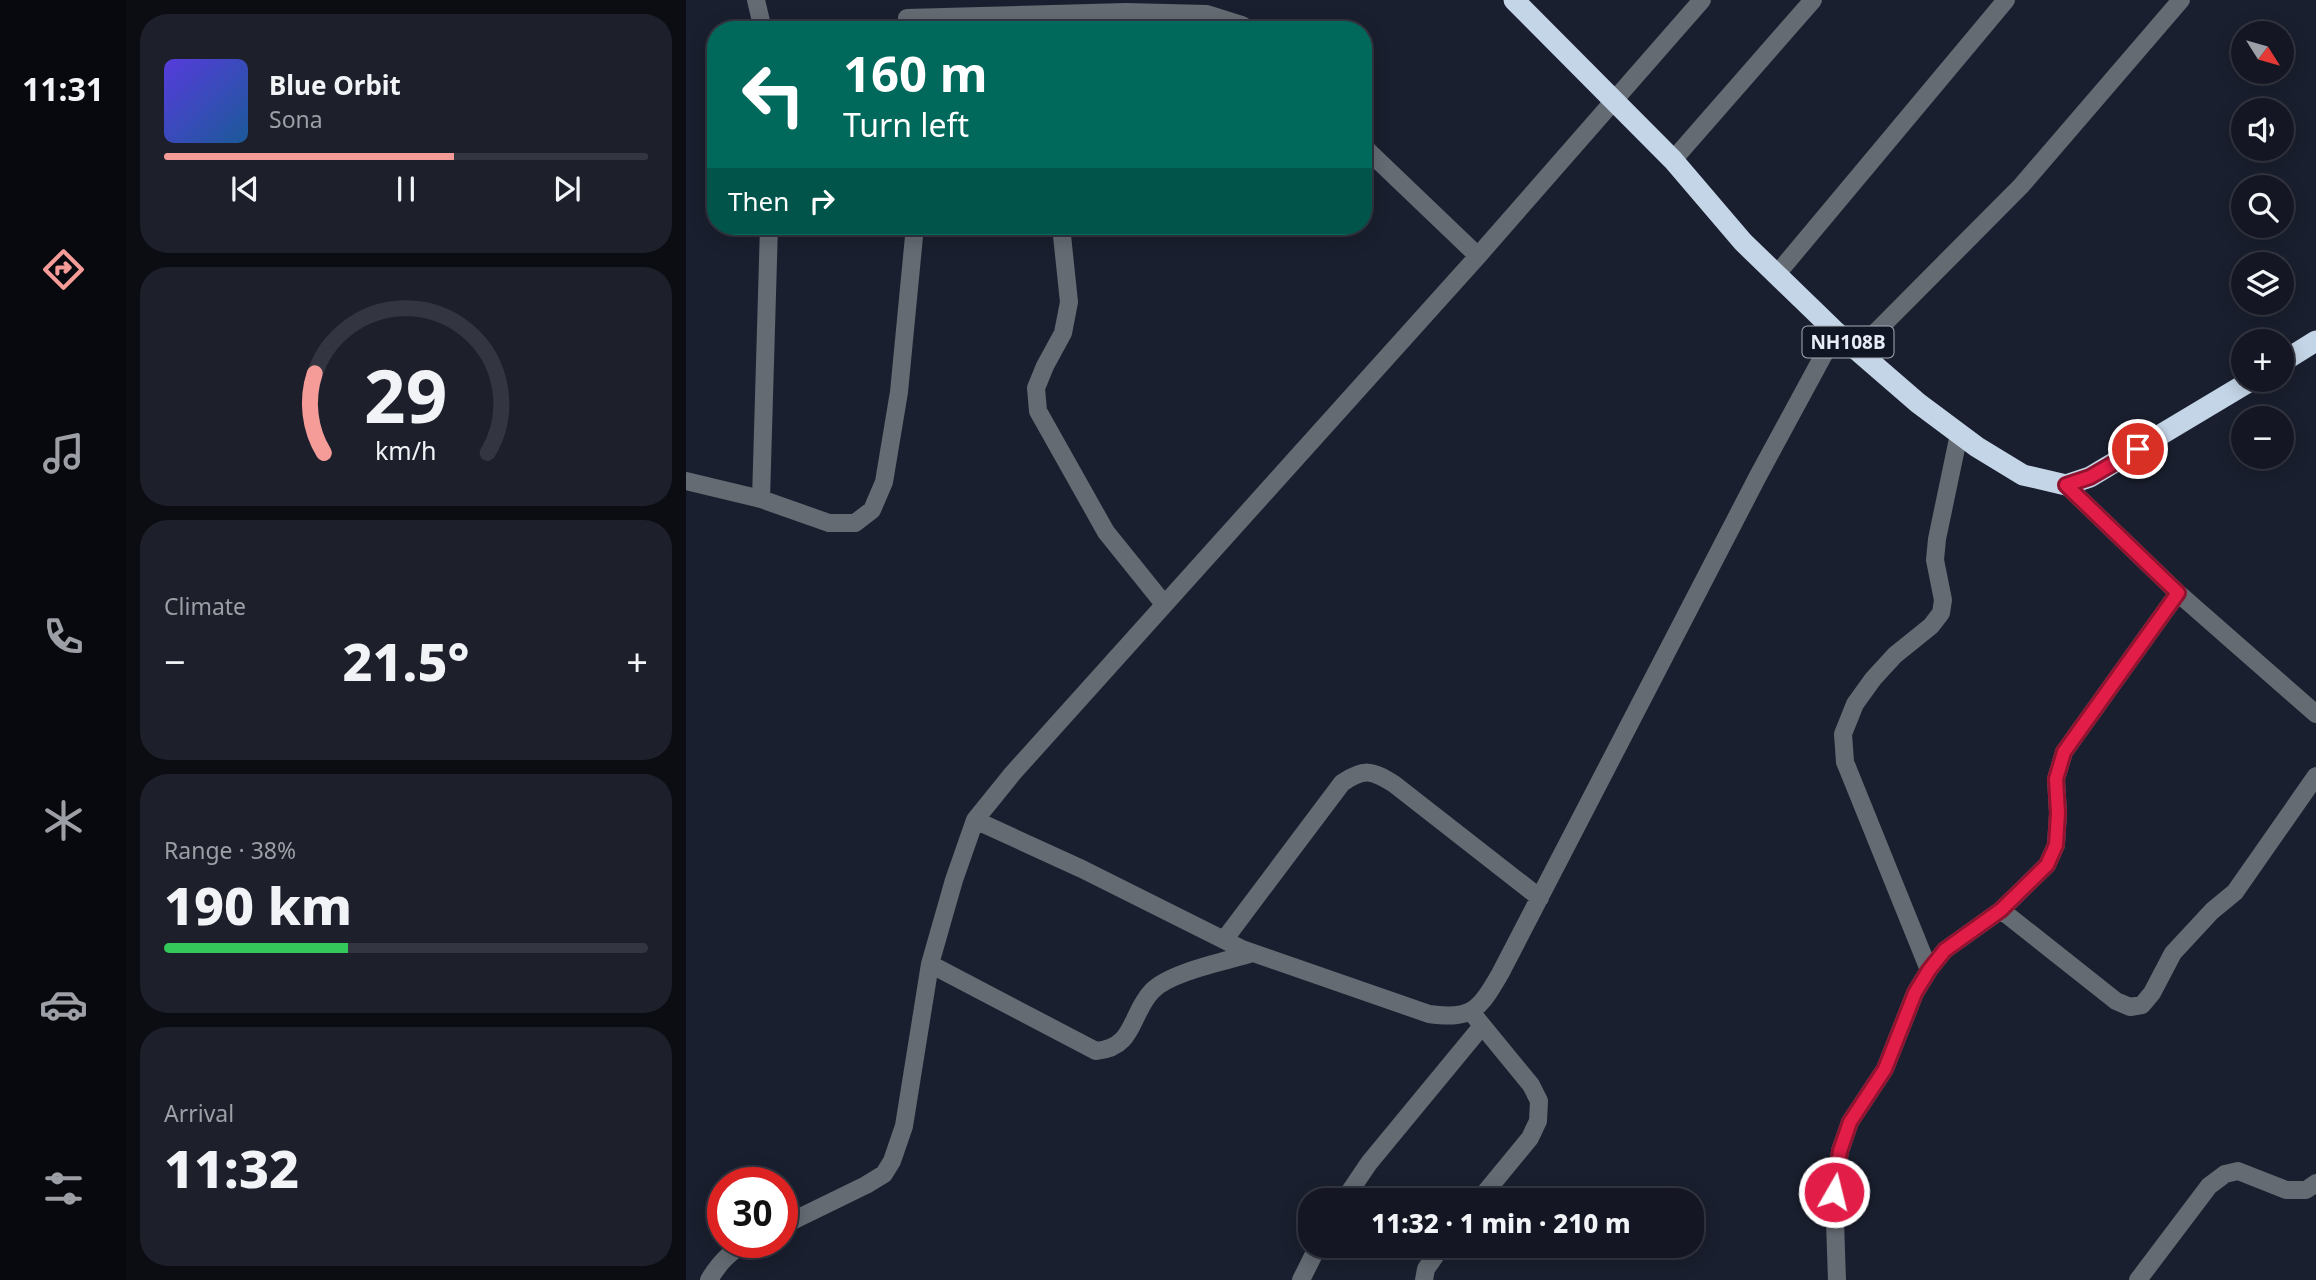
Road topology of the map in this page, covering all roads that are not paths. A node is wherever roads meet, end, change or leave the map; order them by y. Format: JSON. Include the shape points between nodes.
{"nodes":[{"id":1,"x":756,"y":0,"type":"edge"},
{"id":2,"x":901,"y":0,"type":"edge"},
{"id":3,"x":1514,"y":0,"type":"edge"},
{"id":4,"x":1702,"y":0,"type":"edge"},
{"id":5,"x":1813,"y":0,"type":"edge"},
{"id":6,"x":2007,"y":0,"type":"edge"},
{"id":7,"x":2181,"y":0,"type":"edge"},
{"id":8,"x":761,"y":21,"type":"edge"},
{"id":9,"x":908,"y":21,"type":"edge"},
{"id":10,"x":1045,"y":21,"type":"edge"},
{"id":11,"x":1228,"y":21,"type":"edge"},
{"id":12,"x":1614,"y":103,"type":"junction"},
{"id":13,"x":1372,"y":155,"type":"edge"},
{"id":14,"x":1673,"y":160,"type":"junction"},
{"id":15,"x":769,"y":235,"type":"edge"},
{"id":16,"x":914,"y":235,"type":"edge"},
{"id":17,"x":1062,"y":235,"type":"edge"},
{"id":18,"x":1478,"y":256,"type":"junction"},
{"id":19,"x":1777,"y":274,"type":"junction"},
{"id":20,"x":1836,"y":332,"type":"junction"},
{"id":21,"x":2316,"y":341,"type":"edge"},
{"id":22,"x":1857,"y":351,"type":"junction"},
{"id":23,"x":2294,"y":355,"type":"edge"},
{"id":24,"x":2232,"y":392,"type":"edge"},
{"id":25,"x":1959,"y":434,"type":"junction"},
{"id":26,"x":686,"y":481,"type":"edge"},
{"id":27,"x":2066,"y":485,"type":"junction"},
{"id":28,"x":761,"y":499,"type":"junction"},
{"id":29,"x":2178,"y":593,"type":"junction"},
{"id":30,"x":1164,"y":604,"type":"junction"},
{"id":31,"x":2316,"y":714,"type":"edge"},
{"id":32,"x":2316,"y":776,"type":"edge"},
{"id":33,"x":975,"y":820,"type":"junction"},
{"id":34,"x":1540,"y":898,"type":"junction"},
{"id":35,"x":2001,"y":910,"type":"junction"},
{"id":36,"x":1224,"y":940,"type":"junction"},
{"id":37,"x":1253,"y":953,"type":"junction"},
{"id":38,"x":930,"y":964,"type":"junction"},
{"id":39,"x":1929,"y":970,"type":"junction"},
{"id":40,"x":1477,"y":1019,"type":"junction"},
{"id":41,"x":2316,"y":1184,"type":"edge"},
{"id":42,"x":1352,"y":1188,"type":"edge"},
{"id":43,"x":1489,"y":1188,"type":"edge"},
{"id":44,"x":798,"y":1218,"type":"edge"},
{"id":45,"x":726,"y":1258,"type":"edge"},
{"id":46,"x":1312,"y":1258,"type":"edge"},
{"id":47,"x":1433,"y":1258,"type":"edge"},
{"id":48,"x":709,"y":1280,"type":"edge"},
{"id":49,"x":1301,"y":1280,"type":"edge"},
{"id":50,"x":1424,"y":1280,"type":"edge"},
{"id":51,"x":1837,"y":1280,"type":"edge"},
{"id":52,"x":2138,"y":1280,"type":"edge"}],
"edges":[{"from":1,"to":8,"type":"street"},
{"from":2,"to":9,"type":"street"},
{"from":3,"to":12,"type":"highway","number":"NH108B"},
{"from":4,"to":12,"type":"street"},
{"from":5,"to":14,"type":"street"},
{"from":6,"to":19,"type":"street"},
{"from":7,"to":22,"type":"street","via":[[2021,186]]},
{"from":10,"to":11,"type":"street","via":[[1126,12],[1207,15]]},
{"from":12,"to":14,"type":"highway","number":"NH108B"},
{"from":12,"to":18,"type":"street"},
{"from":13,"to":18,"type":"street"},
{"from":14,"to":19,"type":"highway","number":"NH108B"},
{"from":15,"to":28,"type":"street"},
{"from":16,"to":28,"type":"street","via":[[899,392],[884,482],[872,510],[855,523],[829,523]]},
{"from":17,"to":30,"type":"street","via":[[1069,302],[1063,333],[1036,388],[1038,411],[1106,532]]},
{"from":18,"to":30,"type":"street"},
{"from":19,"to":20,"type":"highway","number":"NH108B"},
{"from":20,"to":22,"type":"highway","number":"NH108B"},
{"from":20,"to":34,"type":"street"},
{"from":21,"to":23,"type":"highway"},
{"from":22,"to":25,"type":"highway","number":"NH108B"},
{"from":24,"to":27,"type":"highway","via":[[2090,477]]},
{"from":25,"to":27,"type":"highway","number":"NH108B","via":[[2023,475]]},
{"from":25,"to":39,"type":"street","via":[[1937,539],[1941,613],[1873,679],[1855,704],[1843,734],[1845,762]]},
{"from":26,"to":28,"type":"street"},
{"from":27,"to":29,"type":"street"},
{"from":29,"to":31,"type":"street"},
{"from":29,"to":35,"type":"street","via":[[2064,752],[2056,779],[2056,845],[2047,865]]},
{"from":30,"to":33,"type":"street"},
{"from":32,"to":35,"type":"street","via":[[2235,892],[2173,953],[2142,1005],[2130,1007],[2116,1001]]},
{"from":33,"to":36,"type":"street"},
{"from":33,"to":38,"type":"street"},
{"from":34,"to":36,"type":"street","via":[[1394,784],[1376,773],[1357,773],[1342,783]]},
{"from":34,"to":40,"type":"street"},
{"from":35,"to":39,"type":"street","via":[[1960,937]]},
{"from":36,"to":37,"type":"street"},
{"from":37,"to":38,"type":"street","via":[[1167,979],[1152,990],[1119,1045],[1096,1051]]},
{"from":37,"to":40,"type":"street","via":[[1429,1014]]},
{"from":38,"to":44,"type":"street","via":[[904,1126],[892,1161],[884,1174],[866,1185]]},
{"from":39,"to":51,"type":"street","via":[[1885,1069],[1850,1122],[1840,1151],[1834,1192]]},
{"from":40,"to":42,"type":"street"},
{"from":40,"to":43,"type":"street","via":[[1539,1101],[1531,1138]]},
{"from":41,"to":52,"type":"street","via":[[2306,1190],[2286,1190],[2238,1171],[2225,1174],[2209,1186]]},
{"from":45,"to":48,"type":"street"},
{"from":46,"to":49,"type":"street"},
{"from":47,"to":50,"type":"street"}]}
